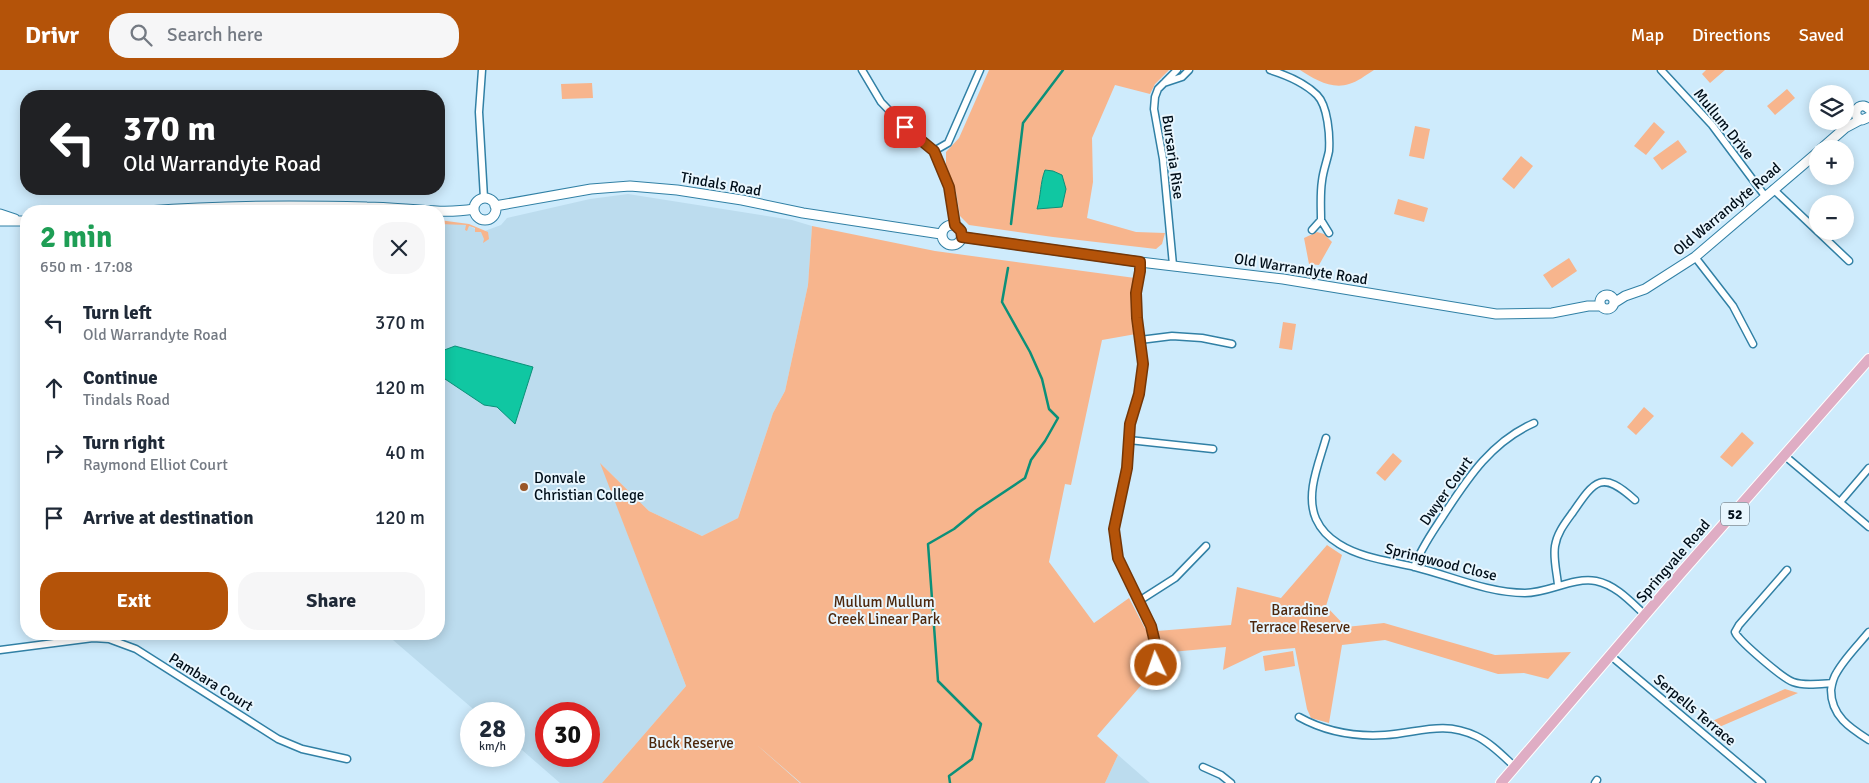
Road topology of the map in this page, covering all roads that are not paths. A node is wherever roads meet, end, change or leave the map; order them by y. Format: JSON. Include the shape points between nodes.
{"nodes":[{"id":1,"x":482,"y":70,"type":"edge"},
{"id":2,"x":862,"y":70,"type":"edge"},
{"id":3,"x":980,"y":70,"type":"edge"},
{"id":4,"x":1177,"y":70,"type":"edge"},
{"id":5,"x":1189,"y":70,"type":"edge"},
{"id":6,"x":1270,"y":70,"type":"edge"},
{"id":7,"x":1661,"y":70,"type":"edge"},
{"id":8,"x":1164,"y":83,"type":"junction"},
{"id":9,"x":1868,"y":106,"type":"edge"},
{"id":10,"x":1864,"y":119,"type":"edge"},
{"id":11,"x":1831,"y":140,"type":"edge"},
{"id":12,"x":934,"y":151,"type":"junction"},
{"id":13,"x":1809,"y":159,"type":"edge"},
{"id":14,"x":1773,"y":189,"type":"junction"},
{"id":15,"x":1765,"y":196,"type":"junction"},
{"id":16,"x":484,"y":198,"type":"junction"},
{"id":17,"x":495,"y":206,"type":"junction"},
{"id":18,"x":474,"y":209,"type":"junction"},
{"id":19,"x":445,"y":210,"type":"edge"},
{"id":20,"x":1,"y":216,"type":"edge"},
{"id":21,"x":20,"y":220,"type":"edge"},
{"id":22,"x":1321,"y":220,"type":"junction"},
{"id":23,"x":955,"y":225,"type":"junction"},
{"id":24,"x":1312,"y":230,"type":"dead end"},
{"id":25,"x":941,"y":234,"type":"junction"},
{"id":26,"x":1329,"y":234,"type":"dead end"},
{"id":27,"x":962,"y":237,"type":"junction"},
{"id":28,"x":1695,"y":257,"type":"junction"},
{"id":29,"x":1849,"y":261,"type":"dead end"},
{"id":30,"x":1140,"y":262,"type":"junction"},
{"id":31,"x":1173,"y":265,"type":"junction"},
{"id":32,"x":1613,"y":299,"type":"junction"},
{"id":33,"x":1601,"y":302,"type":"junction"},
{"id":34,"x":1140,"y":340,"type":"junction"},
{"id":35,"x":1232,"y":344,"type":"dead end"},
{"id":36,"x":1753,"y":344,"type":"dead end"},
{"id":37,"x":1869,"y":359,"type":"edge"},
{"id":38,"x":1534,"y":423,"type":"dead end"},
{"id":39,"x":1326,"y":438,"type":"dead end"},
{"id":40,"x":1129,"y":440,"type":"junction"},
{"id":41,"x":1213,"y":449,"type":"dead end"},
{"id":42,"x":1785,"y":456,"type":"junction"},
{"id":43,"x":1869,"y":468,"type":"edge"},
{"id":44,"x":1635,"y":500,"type":"dead end"},
{"id":45,"x":1840,"y":502,"type":"junction"},
{"id":46,"x":1869,"y":527,"type":"edge"},
{"id":47,"x":1206,"y":546,"type":"dead end"},
{"id":48,"x":1414,"y":567,"type":"junction"},
{"id":49,"x":1787,"y":570,"type":"dead end"},
{"id":50,"x":1558,"y":585,"type":"junction"},
{"id":51,"x":1139,"y":601,"type":"junction"},
{"id":52,"x":1645,"y":615,"type":"junction"},
{"id":53,"x":1869,"y":632,"type":"edge"},
{"id":54,"x":78,"y":640,"type":"edge"},
{"id":55,"x":111,"y":640,"type":"edge"},
{"id":56,"x":0,"y":650,"type":"edge"},
{"id":57,"x":1611,"y":656,"type":"junction"},
{"id":58,"x":1152,"y":676,"type":"dead end"},
{"id":59,"x":1832,"y":683,"type":"junction"},
{"id":60,"x":1299,"y":717,"type":"dead end"},
{"id":61,"x":1869,"y":740,"type":"edge"},
{"id":62,"x":347,"y":759,"type":"dead end"},
{"id":63,"x":1203,"y":767,"type":"dead end"},
{"id":64,"x":1515,"y":767,"type":"junction"},
{"id":65,"x":1231,"y":783,"type":"edge"},
{"id":66,"x":1501,"y":783,"type":"edge"},
{"id":67,"x":1762,"y":783,"type":"edge"}],
"edges":[{"from":1,"to":16,"type":"street","via":[[479,112]]},
{"from":2,"to":12,"type":"street","via":[[881,102]]},
{"from":3,"to":12,"type":"street","via":[[948,142]]},
{"from":4,"to":8,"type":"street"},
{"from":5,"to":8,"type":"street","via":[[1182,77]]},
{"from":6,"to":22,"type":"street","via":[[1303,84],[1319,96],[1326,114],[1329,151],[1322,181]]},
{"from":7,"to":15,"type":"street","name":"Mullum Drive","via":[[1712,125]]},
{"from":8,"to":31,"type":"street","name":"Bursaria Rise","via":[[1158,89],[1154,109],[1163,159]]},
{"from":9,"to":10,"type":"main road","via":[[1858,107]]},
{"from":10,"to":11,"type":"main road","via":[[1845,128]]},
{"from":12,"to":23,"type":"street","via":[[949,187]]},
{"from":13,"to":14,"type":"main road","name":"Old Warrandyte Road"},
{"from":14,"to":15,"type":"main road","name":"Old Warrandyte Road"},
{"from":14,"to":29,"type":"street"},
{"from":15,"to":28,"type":"main road","name":"Old Warrandyte Road"},
{"from":16,"to":17,"type":"main road"},
{"from":16,"to":18,"type":"main road","via":[[476,203]]},
{"from":17,"to":18,"type":"main road","via":[[494,213],[486,220],[479,218]]},
{"from":17,"to":25,"type":"main road","name":"Tindals Road","via":[[592,189],[630,186],[696,193]]},
{"from":18,"to":19,"type":"main road"},
{"from":20,"to":21,"type":"main road"},
{"from":22,"to":24,"type":"street"},
{"from":22,"to":26,"type":"street"},
{"from":23,"to":25,"type":"main road","via":[[946,226]]},
{"from":23,"to":27,"type":"main road"},
{"from":25,"to":27,"type":"main road","via":[[943,241],[951,246]]},
{"from":27,"to":30,"type":"main road","name":"Old Warrandyte Road"},
{"from":28,"to":32,"type":"main road","name":"Old Warrandyte Road","via":[[1645,289]]},
{"from":28,"to":36,"type":"street","via":[[1733,306]]},
{"from":30,"to":31,"type":"main road","name":"Old Warrandyte Road"},
{"from":30,"to":34,"type":"street","via":[[1136,293]]},
{"from":31,"to":33,"type":"main road","name":"Old Warrandyte Road","via":[[1283,279],[1496,314],[1552,313]]},
{"from":32,"to":33,"type":"main road","name":"Old Warrandyte Road","via":[[1605,294]]},
{"from":32,"to":33,"type":"main road","name":"Old Warrandyte Road","via":[[1609,309]]},
{"from":34,"to":35,"type":"street","via":[[1172,336]]},
{"from":34,"to":40,"type":"street","via":[[1143,364]]},
{"from":37,"to":42,"type":"main road","name":"Springvale Road","number":"52"},
{"from":38,"to":48,"type":"street","name":"Dwyer Court","via":[[1503,442],[1465,481],[1420,551]]},
{"from":39,"to":48,"type":"street","name":"Springwood Close","via":[[1314,483],[1313,506],[1324,534],[1353,552]]},
{"from":40,"to":41,"type":"street"},
{"from":40,"to":51,"type":"street","via":[[1127,468],[1114,529],[1118,558]]},
{"from":42,"to":45,"type":"street"},
{"from":42,"to":52,"type":"main road","name":"Springvale Road","number":"52"},
{"from":43,"to":45,"type":"street"},
{"from":44,"to":50,"type":"street","via":[[1610,483],[1598,483],[1589,489],[1557,538],[1555,563]]},
{"from":45,"to":46,"type":"street"},
{"from":47,"to":51,"type":"street","via":[[1175,578]]},
{"from":48,"to":50,"type":"street","name":"Springwood Close","via":[[1497,590],[1526,593]]},
{"from":49,"to":59,"type":"street","via":[[1735,632],[1792,682]]},
{"from":50,"to":52,"type":"street","name":"Springwood Close","via":[[1597,581],[1620,593]]},
{"from":51,"to":58,"type":"street","via":[[1151,626],[1156,647]]},
{"from":52,"to":57,"type":"main road","name":"Springvale Road","number":"52"},
{"from":53,"to":59,"type":"street","via":[[1837,671]]},
{"from":54,"to":56,"type":"street","name":"Pambara Court"},
{"from":55,"to":62,"type":"street","name":"Pambara Court","via":[[136,650],[278,739],[302,749]]},
{"from":57,"to":64,"type":"main road","name":"Springvale Road","number":"52"},
{"from":57,"to":67,"type":"street","name":"Serpells Terrace"},
{"from":59,"to":61,"type":"street","via":[[1832,700],[1838,715]]},
{"from":60,"to":64,"type":"street","via":[[1317,727],[1359,734],[1386,735],[1433,727],[1450,728],[1476,736]]},
{"from":63,"to":65,"type":"street"},
{"from":64,"to":66,"type":"main road","name":"Springvale Road","number":"52"}]}
